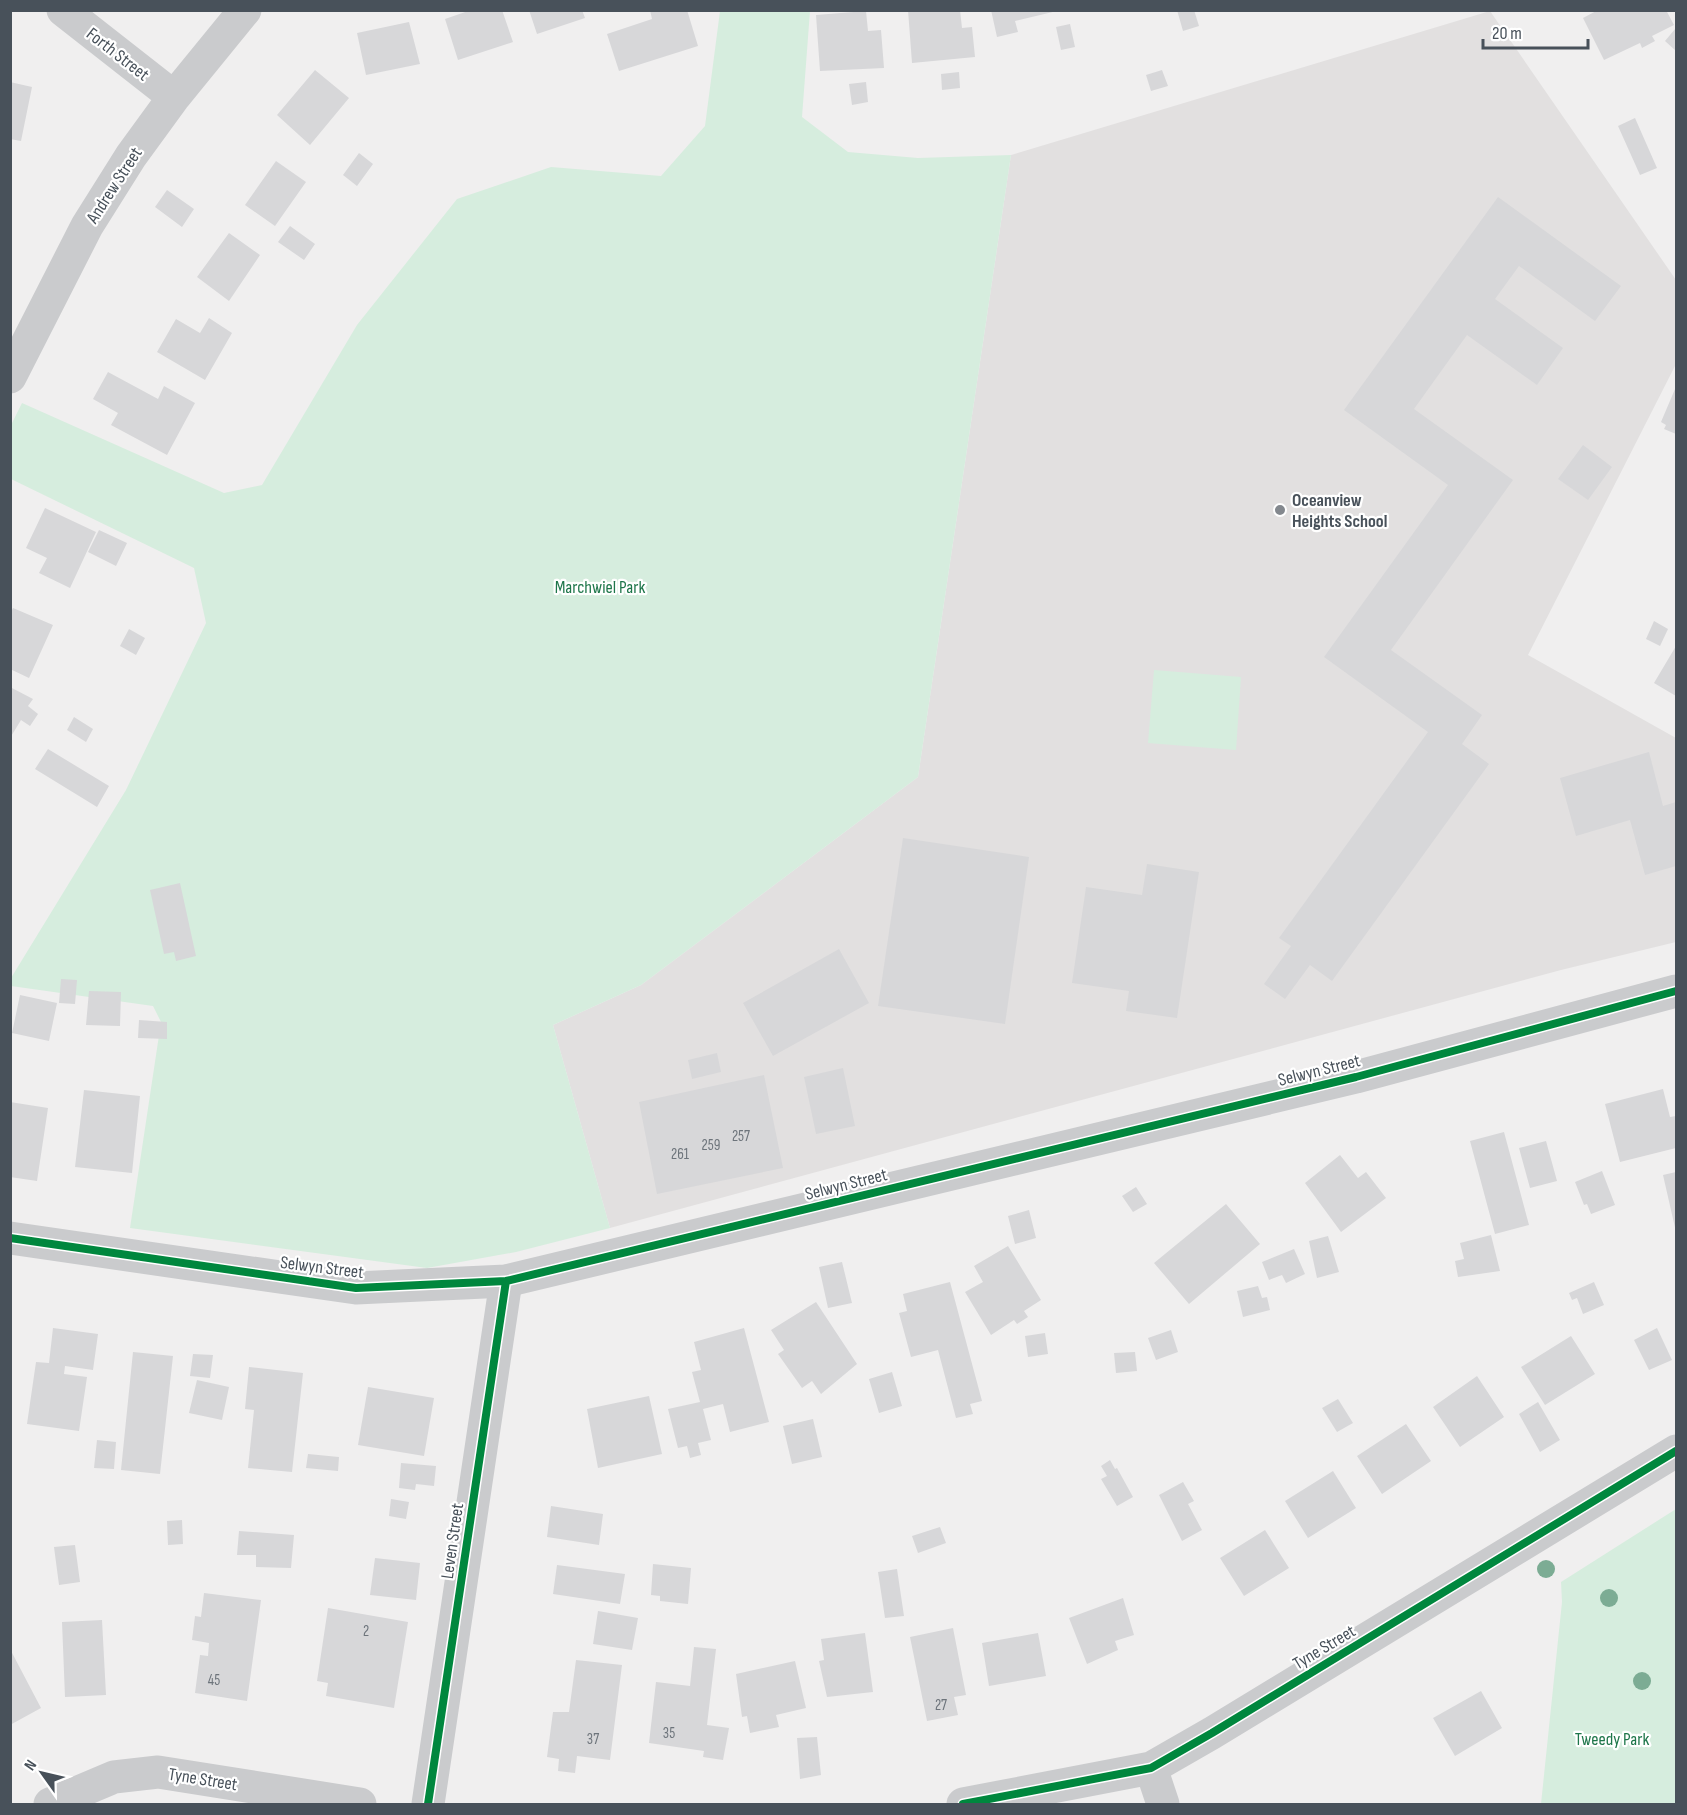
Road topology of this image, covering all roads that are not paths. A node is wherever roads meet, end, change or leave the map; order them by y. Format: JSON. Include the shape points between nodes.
{"nodes":[{"id":1,"x":63,"y":10,"type":"edge"},
{"id":2,"x":245,"y":10,"type":"edge"},
{"id":3,"x":174,"y":97,"type":"junction"},
{"id":4,"x":10,"y":377,"type":"edge"},
{"id":5,"x":1677,"y":991,"type":"edge"},
{"id":6,"x":10,"y":1238,"type":"edge"},
{"id":7,"x":506,"y":1281,"type":"junction"},
{"id":8,"x":1677,"y":1452,"type":"edge"},
{"id":9,"x":1151,"y":1768,"type":"junction"},
{"id":10,"x":50,"y":1804,"type":"edge"},
{"id":11,"x":360,"y":1804,"type":"edge"},
{"id":12,"x":428,"y":1804,"type":"edge"},
{"id":13,"x":963,"y":1804,"type":"edge"},
{"id":14,"x":1163,"y":1804,"type":"edge"}],
"edges":[{"from":1,"to":3,"type":"street","name":"Forth Street"},
{"from":2,"to":3,"type":"street","name":"Andrew Street"},
{"from":3,"to":4,"type":"street","name":"Andrew Street","via":[[87,226]]},
{"from":5,"to":7,"type":"street","name":"Selwyn Street","via":[[1356,1077]]},
{"from":6,"to":7,"type":"street","name":"Selwyn Street","via":[[356,1288]]},
{"from":7,"to":12,"type":"street","name":"Leven Street"},
{"from":8,"to":9,"type":"street","name":"Tyne Street"},
{"from":9,"to":13,"type":"street","name":"Tyne Street"},
{"from":9,"to":14,"type":"street"},
{"from":10,"to":11,"type":"street","name":"Tyne Street","via":[[114,1777],[158,1772]]}]}
